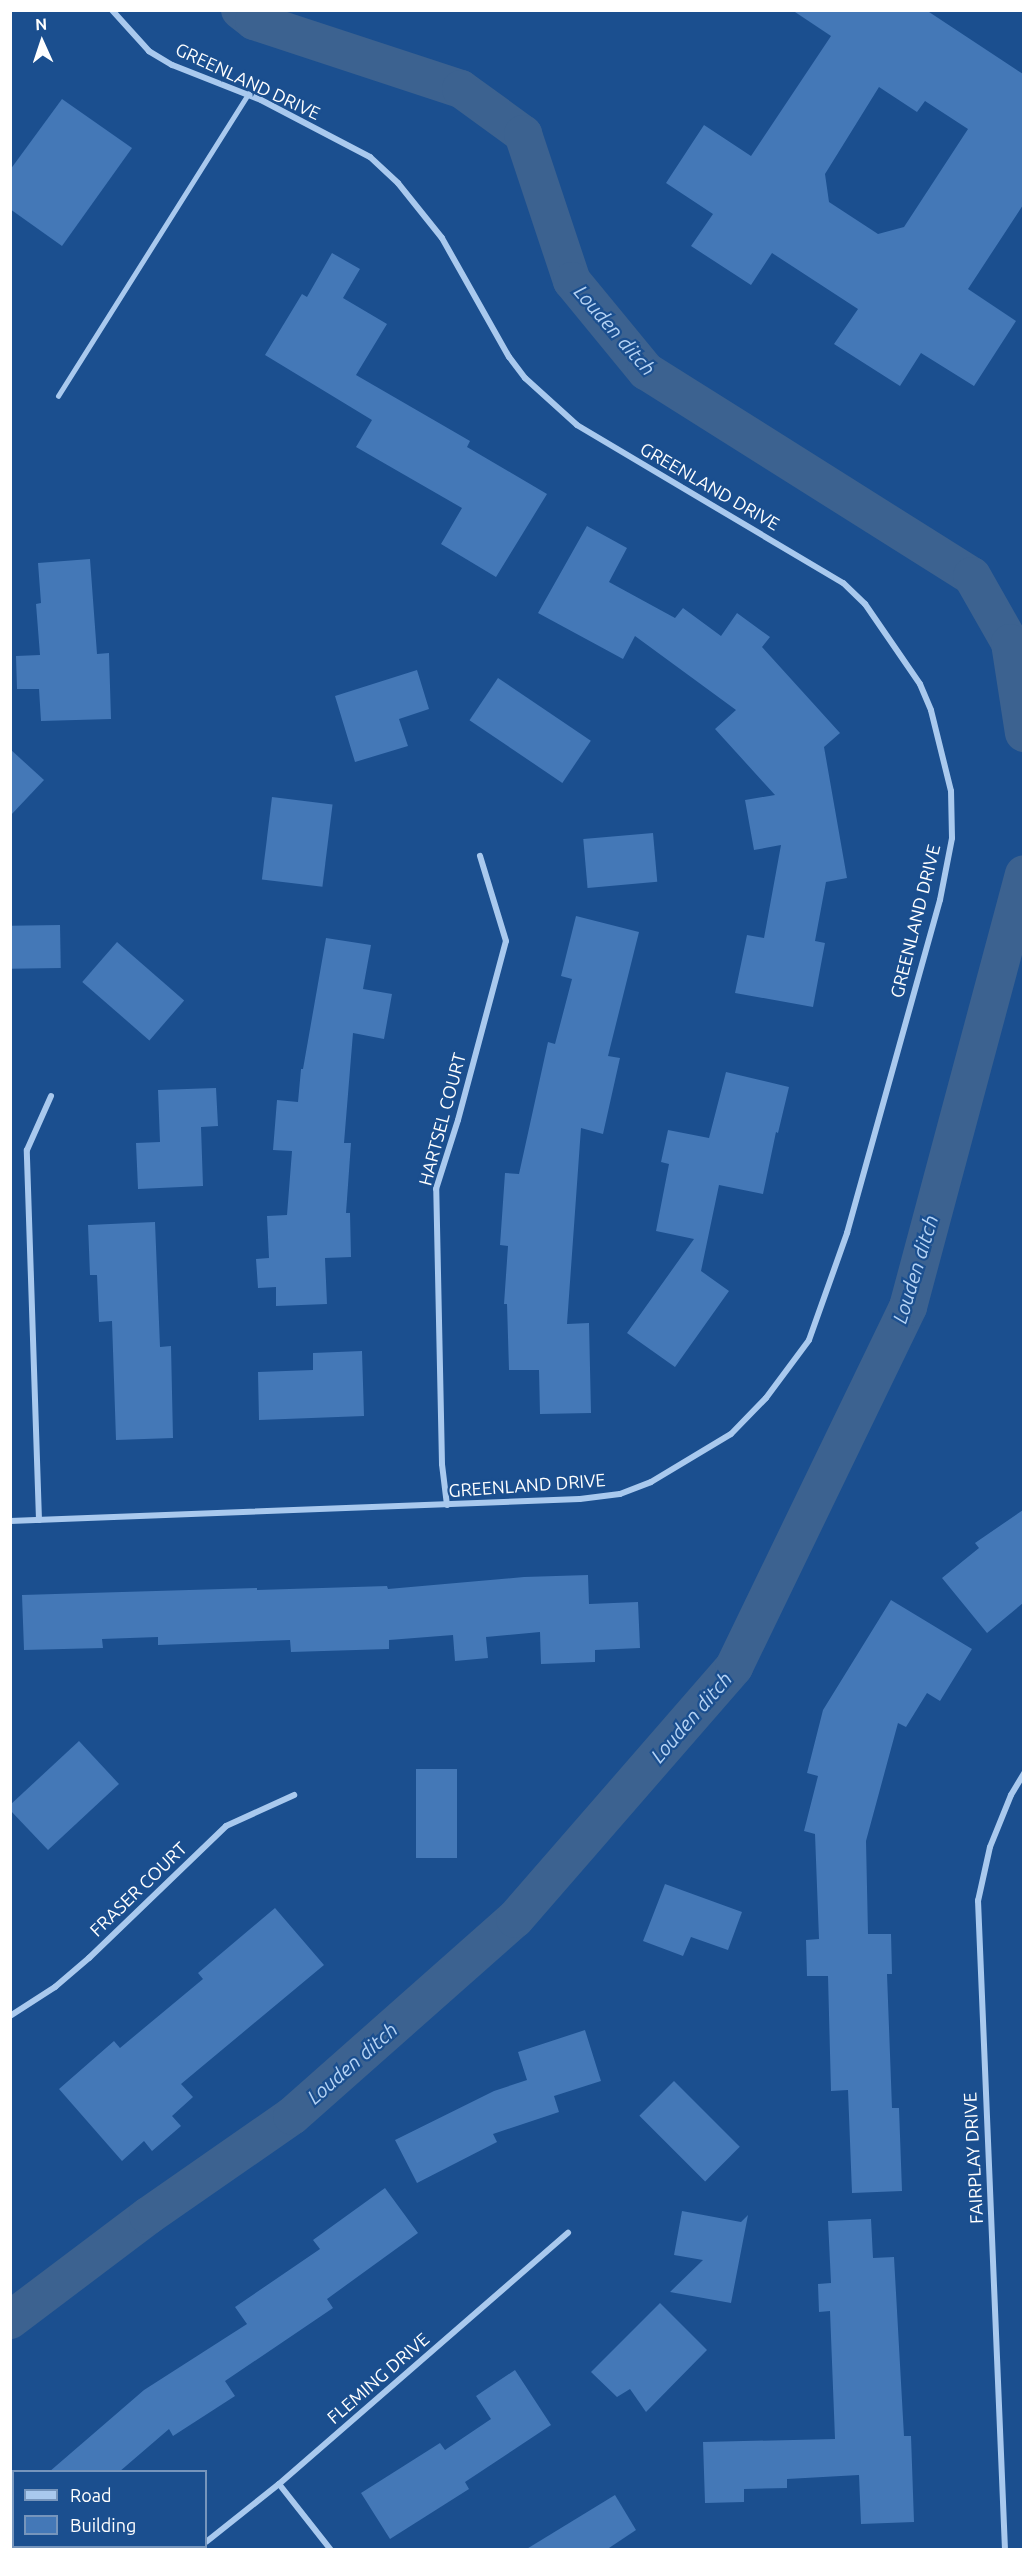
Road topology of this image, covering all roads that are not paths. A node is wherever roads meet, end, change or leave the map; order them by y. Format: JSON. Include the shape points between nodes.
{"nodes":[{"id":1,"x":112,"y":10,"type":"edge"},
{"id":2,"x":248,"y":94,"type":"junction"},
{"id":3,"x":58,"y":396,"type":"dead end"},
{"id":4,"x":480,"y":856,"type":"dead end"},
{"id":5,"x":51,"y":1096,"type":"dead end"},
{"id":6,"x":447,"y":1505,"type":"junction"},
{"id":7,"x":39,"y":1520,"type":"junction"},
{"id":8,"x":10,"y":1521,"type":"edge"},
{"id":9,"x":1023,"y":1773,"type":"edge"},
{"id":10,"x":294,"y":1795,"type":"dead end"},
{"id":11,"x":10,"y":2016,"type":"edge"},
{"id":12,"x":568,"y":2233,"type":"dead end"},
{"id":13,"x":279,"y":2484,"type":"junction"},
{"id":14,"x":207,"y":2541,"type":"edge"},
{"id":15,"x":331,"y":2550,"type":"edge"},
{"id":16,"x":1005,"y":2550,"type":"edge"}],
"edges":[{"from":1,"to":2,"type":"street","name":"GREENLAND DRIVE","via":[[149,51],[172,65]]},
{"from":2,"to":3,"type":"lane"},
{"from":2,"to":6,"type":"street","name":"GREENLAND DRIVE","via":[[370,157],[398,183],[442,238],[508,357],[525,378],[577,425],[843,583],[865,604],[920,684],[931,710],[951,791],[952,838],[940,900],[847,1233],[809,1340],[766,1398],[731,1434],[651,1482],[620,1494],[580,1499]]},
{"from":4,"to":6,"type":"street","name":"HARTSEL COURT","via":[[506,941],[436,1189],[442,1464]]},
{"from":5,"to":7,"type":"street","via":[[27,1150]]},
{"from":6,"to":7,"type":"street","name":"GREENLAND DRIVE"},
{"from":7,"to":8,"type":"street","name":"GREENLAND DRIVE"},
{"from":9,"to":16,"type":"street","name":"FAIRPLAY DRIVE","via":[[990,1847],[978,1901]]},
{"from":10,"to":11,"type":"street","name":"FRASER COURT","via":[[226,1826],[89,1958],[55,1987]]},
{"from":12,"to":13,"type":"street","name":"FLEMING DRIVE"},
{"from":13,"to":14,"type":"street","name":"FLEMING DRIVE"},
{"from":13,"to":15,"type":"street"}]}
